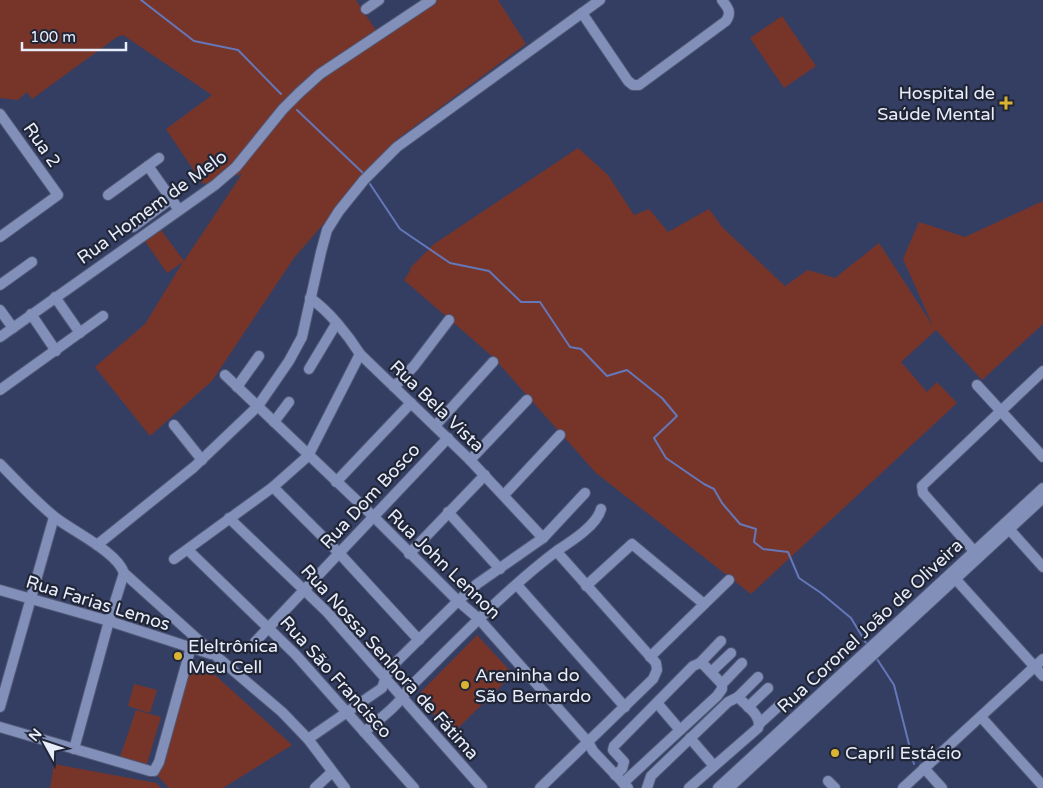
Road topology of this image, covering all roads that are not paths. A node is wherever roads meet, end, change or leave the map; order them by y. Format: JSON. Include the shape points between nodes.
{"nodes":[{"id":1,"x":379,"y":0,"type":"edge"},
{"id":2,"x":431,"y":0,"type":"edge"},
{"id":3,"x":600,"y":0,"type":"edge"},
{"id":4,"x":725,"y":4,"type":"edge"},
{"id":5,"x":366,"y":9,"type":"dead end"},
{"id":6,"x":582,"y":13,"type":"junction"},
{"id":7,"x":0,"y":114,"type":"edge"},
{"id":8,"x":158,"y":158,"type":"dead end"},
{"id":9,"x":148,"y":166,"type":"junction"},
{"id":10,"x":108,"y":195,"type":"dead end"},
{"id":11,"x":171,"y":199,"type":"junction"},
{"id":12,"x":179,"y":210,"type":"junction"},
{"id":13,"x":133,"y":227,"type":"dead end"},
{"id":14,"x":0,"y":237,"type":"edge"},
{"id":15,"x":32,"y":262,"type":"dead end"},
{"id":16,"x":0,"y":286,"type":"edge"},
{"id":17,"x":55,"y":297,"type":"junction"},
{"id":18,"x":310,"y":298,"type":"junction"},
{"id":19,"x":0,"y":310,"type":"edge"},
{"id":20,"x":31,"y":314,"type":"junction"},
{"id":21,"x":103,"y":316,"type":"dead end"},
{"id":22,"x":449,"y":320,"type":"dead end"},
{"id":23,"x":336,"y":324,"type":"junction"},
{"id":24,"x":13,"y":328,"type":"junction"},
{"id":25,"x":80,"y":333,"type":"junction"},
{"id":26,"x":0,"y":337,"type":"edge"},
{"id":27,"x":56,"y":351,"type":"junction"},
{"id":28,"x":360,"y":354,"type":"junction"},
{"id":29,"x":259,"y":356,"type":"dead end"},
{"id":30,"x":494,"y":362,"type":"dead end"},
{"id":31,"x":309,"y":369,"type":"dead end"},
{"id":32,"x":1043,"y":371,"type":"edge"},
{"id":33,"x":225,"y":375,"type":"dead end"},
{"id":34,"x":977,"y":385,"type":"dead end"},
{"id":35,"x":237,"y":387,"type":"junction"},
{"id":36,"x":394,"y":387,"type":"junction"},
{"id":37,"x":0,"y":390,"type":"edge"},
{"id":38,"x":527,"y":400,"type":"dead end"},
{"id":39,"x":289,"y":402,"type":"dead end"},
{"id":40,"x":411,"y":403,"type":"junction"},
{"id":41,"x":258,"y":406,"type":"junction"},
{"id":42,"x":1001,"y":411,"type":"junction"},
{"id":43,"x":274,"y":422,"type":"junction"},
{"id":44,"x":174,"y":425,"type":"dead end"},
{"id":45,"x":435,"y":426,"type":"junction"},
{"id":46,"x":560,"y":435,"type":"dead end"},
{"id":47,"x":448,"y":438,"type":"junction"},
{"id":48,"x":308,"y":456,"type":"junction"},
{"id":49,"x":1043,"y":457,"type":"edge"},
{"id":50,"x":202,"y":460,"type":"junction"},
{"id":51,"x":470,"y":460,"type":"junction"},
{"id":52,"x":0,"y":464,"type":"edge"},
{"id":53,"x":485,"y":475,"type":"junction"},
{"id":54,"x":336,"y":482,"type":"junction"},
{"id":55,"x":273,"y":487,"type":"junction"},
{"id":56,"x":1043,"y":488,"type":"edge"},
{"id":57,"x":584,"y":493,"type":"dead end"},
{"id":58,"x":504,"y":495,"type":"junction"},
{"id":59,"x":1043,"y":498,"type":"edge"},
{"id":60,"x":601,"y":509,"type":"dead end"},
{"id":61,"x":448,"y":512,"type":"junction"},
{"id":62,"x":54,"y":517,"type":"junction"},
{"id":63,"x":374,"y":517,"type":"junction"},
{"id":64,"x":229,"y":518,"type":"junction"},
{"id":65,"x":1009,"y":529,"type":"junction"},
{"id":66,"x":543,"y":538,"type":"junction"},
{"id":67,"x":97,"y":545,"type":"junction"},
{"id":68,"x":188,"y":550,"type":"junction"},
{"id":69,"x":974,"y":551,"type":"junction"},
{"id":70,"x":557,"y":552,"type":"junction"},
{"id":71,"x":339,"y":553,"type":"junction"},
{"id":72,"x":409,"y":554,"type":"junction"},
{"id":73,"x":174,"y":559,"type":"dead end"},
{"id":74,"x":1043,"y":567,"type":"edge"},
{"id":75,"x":500,"y":569,"type":"junction"},
{"id":76,"x":124,"y":573,"type":"junction"},
{"id":77,"x":952,"y":576,"type":"junction"},
{"id":78,"x":729,"y":580,"type":"dead end"},
{"id":79,"x":517,"y":585,"type":"junction"},
{"id":80,"x":586,"y":586,"type":"junction"},
{"id":81,"x":304,"y":589,"type":"junction"},
{"id":82,"x":0,"y":590,"type":"edge"},
{"id":83,"x":30,"y":599,"type":"junction"},
{"id":84,"x":458,"y":602,"type":"junction"},
{"id":85,"x":704,"y":604,"type":"junction"},
{"id":86,"x":479,"y":619,"type":"junction"},
{"id":87,"x":108,"y":621,"type":"junction"},
{"id":88,"x":269,"y":628,"type":"junction"},
{"id":89,"x":419,"y":640,"type":"junction"},
{"id":90,"x":721,"y":641,"type":"dead end"},
{"id":91,"x":255,"y":642,"type":"dead end"},
{"id":92,"x":191,"y":648,"type":"junction"},
{"id":93,"x":731,"y":653,"type":"dead end"},
{"id":94,"x":215,"y":655,"type":"junction"},
{"id":95,"x":650,"y":657,"type":"junction"},
{"id":96,"x":1043,"y":659,"type":"edge"},
{"id":97,"x":700,"y":663,"type":"junction"},
{"id":98,"x":742,"y":663,"type":"dead end"},
{"id":99,"x":1034,"y":667,"type":"junction"},
{"id":100,"x":711,"y":672,"type":"junction"},
{"id":101,"x":1043,"y":676,"type":"edge"},
{"id":102,"x":758,"y":677,"type":"dead end"},
{"id":103,"x":384,"y":678,"type":"junction"},
{"id":104,"x":722,"y":684,"type":"junction"},
{"id":105,"x":768,"y":688,"type":"dead end"},
{"id":106,"x":738,"y":697,"type":"junction"},
{"id":107,"x":403,"y":698,"type":"junction"},
{"id":108,"x":657,"y":703,"type":"junction"},
{"id":109,"x":782,"y":703,"type":"dead end"},
{"id":110,"x":0,"y":707,"type":"edge"},
{"id":111,"x":625,"y":707,"type":"junction"},
{"id":112,"x":748,"y":707,"type":"junction"},
{"id":113,"x":347,"y":712,"type":"junction"},
{"id":114,"x":981,"y":717,"type":"junction"},
{"id":115,"x":759,"y":724,"type":"junction"},
{"id":116,"x":0,"y":727,"type":"edge"},
{"id":117,"x":680,"y":730,"type":"junction"},
{"id":118,"x":364,"y":732,"type":"junction"},
{"id":119,"x":690,"y":738,"type":"junction"},
{"id":120,"x":308,"y":739,"type":"junction"},
{"id":121,"x":588,"y":742,"type":"junction"},
{"id":122,"x":74,"y":749,"type":"junction"},
{"id":123,"x":714,"y":766,"type":"junction"},
{"id":124,"x":924,"y":768,"type":"junction"},
{"id":125,"x":332,"y":772,"type":"junction"},
{"id":126,"x":615,"y":775,"type":"junction"},
{"id":127,"x":626,"y":786,"type":"edge"},
{"id":128,"x":1043,"y":786,"type":"edge"},
{"id":129,"x":315,"y":788,"type":"edge"},
{"id":130,"x":345,"y":788,"type":"edge"},
{"id":131,"x":414,"y":788,"type":"edge"},
{"id":132,"x":482,"y":788,"type":"edge"},
{"id":133,"x":540,"y":788,"type":"edge"},
{"id":134,"x":647,"y":788,"type":"edge"},
{"id":135,"x":689,"y":788,"type":"edge"},
{"id":136,"x":718,"y":788,"type":"edge"},
{"id":137,"x":729,"y":788,"type":"edge"},
{"id":138,"x":903,"y":788,"type":"edge"},
{"id":139,"x":942,"y":788,"type":"edge"}],
"edges":[{"from":1,"to":5,"type":"street"},
{"from":2,"to":12,"type":"street","name":"Rua Homem de Melo","via":[[320,74],[283,109],[236,167]]},
{"from":3,"to":6,"type":"street"},
{"from":4,"to":6,"type":"street","via":[[730,14],[722,24],[644,83],[635,86],[628,81]]},
{"from":6,"to":18,"type":"street","via":[[397,147],[376,167],[327,230]]},
{"from":7,"to":14,"type":"street","name":"Rua 2","via":[[58,195]]},
{"from":8,"to":9,"type":"street"},
{"from":9,"to":10,"type":"street"},
{"from":9,"to":11,"type":"street"},
{"from":11,"to":12,"type":"street"},
{"from":11,"to":13,"type":"street"},
{"from":12,"to":17,"type":"street","name":"Rua Homem de Melo"},
{"from":15,"to":16,"type":"street"},
{"from":17,"to":20,"type":"street","name":"Rua Homem de Melo"},
{"from":17,"to":25,"type":"street"},
{"from":18,"to":23,"type":"street","name":"Rua Bela Vista"},
{"from":18,"to":41,"type":"street","via":[[298,346]]},
{"from":19,"to":24,"type":"street"},
{"from":20,"to":24,"type":"street","name":"Rua Homem de Melo"},
{"from":20,"to":27,"type":"street"},
{"from":21,"to":25,"type":"street"},
{"from":22,"to":36,"type":"street"},
{"from":23,"to":28,"type":"street","name":"Rua Bela Vista"},
{"from":23,"to":31,"type":"street"},
{"from":24,"to":26,"type":"street","name":"Rua Homem de Melo"},
{"from":25,"to":27,"type":"street"},
{"from":27,"to":37,"type":"street"},
{"from":28,"to":36,"type":"street","name":"Rua Bela Vista"},
{"from":28,"to":48,"type":"street"},
{"from":29,"to":35,"type":"street"},
{"from":30,"to":45,"type":"street"},
{"from":32,"to":42,"type":"street"},
{"from":33,"to":35,"type":"street","name":"Rua John Lennon"},
{"from":34,"to":42,"type":"street"},
{"from":35,"to":41,"type":"street","name":"Rua John Lennon"},
{"from":36,"to":40,"type":"street","name":"Rua Bela Vista"},
{"from":38,"to":51,"type":"street"},
{"from":39,"to":43,"type":"street"},
{"from":40,"to":45,"type":"street","name":"Rua Bela Vista"},
{"from":40,"to":54,"type":"street"},
{"from":41,"to":43,"type":"street","name":"Rua John Lennon"},
{"from":41,"to":50,"type":"street"},
{"from":42,"to":49,"type":"street"},
{"from":42,"to":69,"type":"street","via":[[921,490]]},
{"from":43,"to":48,"type":"street","name":"Rua John Lennon"},
{"from":44,"to":50,"type":"street"},
{"from":45,"to":47,"type":"street","name":"Rua Bela Vista"},
{"from":46,"to":58,"type":"street"},
{"from":47,"to":51,"type":"street","name":"Rua Bela Vista"},
{"from":47,"to":63,"type":"street","name":"Rua Dom Bosco"},
{"from":48,"to":54,"type":"street","name":"Rua John Lennon"},
{"from":48,"to":55,"type":"street"},
{"from":50,"to":67,"type":"street"},
{"from":51,"to":53,"type":"street","name":"Rua Bela Vista"},
{"from":52,"to":62,"type":"street"},
{"from":53,"to":58,"type":"street","name":"Rua Bela Vista"},
{"from":53,"to":61,"type":"street"},
{"from":54,"to":63,"type":"street","name":"Rua John Lennon"},
{"from":55,"to":64,"type":"street"},
{"from":55,"to":71,"type":"street"},
{"from":56,"to":69,"type":"street","name":"Rua Coronel João de Oliveira"},
{"from":57,"to":66,"type":"street"},
{"from":58,"to":66,"type":"street","name":"Rua Bela Vista"},
{"from":59,"to":65,"type":"street","name":"Rua Coronel João de Oliveira"},
{"from":60,"to":70,"type":"street","via":[[600,515],[579,536]]},
{"from":61,"to":72,"type":"street"},
{"from":61,"to":75,"type":"street"},
{"from":62,"to":67,"type":"street"},
{"from":62,"to":83,"type":"street"},
{"from":63,"to":71,"type":"street","name":"Rua Dom Bosco"},
{"from":63,"to":72,"type":"street","name":"Rua John Lennon"},
{"from":64,"to":68,"type":"street"},
{"from":64,"to":81,"type":"street","name":"Rua Nossa Senhora de Fátima"},
{"from":65,"to":74,"type":"street"},
{"from":65,"to":77,"type":"street","name":"Rua Coronel João de Oliveira"},
{"from":66,"to":75,"type":"street"},
{"from":67,"to":76,"type":"street","via":[[118,561]]},
{"from":68,"to":73,"type":"street"},
{"from":68,"to":88,"type":"street","name":"Rua São Francisco"},
{"from":69,"to":77,"type":"street","name":"Rua Coronel João de Oliveira"},
{"from":70,"to":79,"type":"street"},
{"from":70,"to":80,"type":"street"},
{"from":71,"to":81,"type":"street","name":"Rua Dom Bosco"},
{"from":71,"to":89,"type":"street"},
{"from":72,"to":84,"type":"street","name":"Rua John Lennon"},
{"from":75,"to":84,"type":"street"},
{"from":76,"to":87,"type":"street"},
{"from":76,"to":94,"type":"street"},
{"from":77,"to":99,"type":"street"},
{"from":77,"to":136,"type":"street","name":"Rua Coronel João de Oliveira"},
{"from":77,"to":137,"type":"street","name":"Rua Coronel João de Oliveira"},
{"from":78,"to":85,"type":"street"},
{"from":79,"to":86,"type":"street"},
{"from":79,"to":111,"type":"street"},
{"from":80,"to":85,"type":"street","via":[[632,544]]},
{"from":80,"to":95,"type":"street"},
{"from":81,"to":88,"type":"street","name":"Rua Dom Bosco"},
{"from":81,"to":103,"type":"street","name":"Rua Nossa Senhora de Fátima"},
{"from":82,"to":83,"type":"street","name":"Rua Farias Lemos"},
{"from":83,"to":87,"type":"street","name":"Rua Farias Lemos"},
{"from":83,"to":110,"type":"street"},
{"from":84,"to":86,"type":"street","name":"Rua John Lennon"},
{"from":84,"to":89,"type":"street"},
{"from":85,"to":95,"type":"street"},
{"from":86,"to":107,"type":"street","via":[[409,688]]},
{"from":86,"to":121,"type":"street","name":"Rua John Lennon"},
{"from":87,"to":92,"type":"street","name":"Rua Farias Lemos"},
{"from":87,"to":122,"type":"street"},
{"from":88,"to":91,"type":"street","name":"Rua Dom Bosco"},
{"from":88,"to":113,"type":"street","name":"Rua São Francisco"},
{"from":89,"to":103,"type":"street","via":[[388,669]]},
{"from":90,"to":97,"type":"street"},
{"from":92,"to":94,"type":"street","name":"Rua Farias Lemos"},
{"from":92,"to":122,"type":"street","via":[[159,762],[153,772]]},
{"from":93,"to":100,"type":"street"},
{"from":94,"to":120,"type":"street","via":[[282,712]]},
{"from":95,"to":111,"type":"street","via":[[657,666],[656,674]]},
{"from":96,"to":99,"type":"street"},
{"from":97,"to":100,"type":"street"},
{"from":97,"to":108,"type":"street","via":[[693,666]]},
{"from":98,"to":104,"type":"street"},
{"from":99,"to":101,"type":"street"},
{"from":99,"to":114,"type":"street"},
{"from":100,"to":104,"type":"street"},
{"from":102,"to":106,"type":"street"},
{"from":103,"to":107,"type":"street","name":"Rua Nossa Senhora de Fátima"},
{"from":103,"to":113,"type":"street","via":[[382,688]]},
{"from":104,"to":117,"type":"street","via":[[717,696]]},
{"from":105,"to":112,"type":"street"},
{"from":106,"to":112,"type":"street"},
{"from":106,"to":119,"type":"street","via":[[728,702]]},
{"from":107,"to":118,"type":"street"},
{"from":107,"to":132,"type":"street","name":"Rua Nossa Senhora de Fátima"},
{"from":108,"to":117,"type":"street"},
{"from":108,"to":126,"type":"street","via":[[614,746],[613,750],[624,762]]},
{"from":109,"to":115,"type":"street"},
{"from":111,"to":121,"type":"street"},
{"from":112,"to":115,"type":"street"},
{"from":113,"to":118,"type":"street","name":"Rua São Francisco"},
{"from":113,"to":120,"type":"street"},
{"from":114,"to":124,"type":"street"},
{"from":114,"to":128,"type":"street"},
{"from":115,"to":123,"type":"street"},
{"from":116,"to":122,"type":"street"},
{"from":117,"to":127,"type":"street"},
{"from":118,"to":131,"type":"street","name":"Rua São Francisco"},
{"from":119,"to":123,"type":"street"},
{"from":119,"to":134,"type":"street","via":[[651,776]]},
{"from":120,"to":125,"type":"street"},
{"from":121,"to":126,"type":"street","name":"Rua John Lennon","via":[[592,751]]},
{"from":121,"to":133,"type":"street"},
{"from":123,"to":135,"type":"street"},
{"from":124,"to":138,"type":"street"},
{"from":124,"to":139,"type":"street"},
{"from":125,"to":129,"type":"street"},
{"from":125,"to":130,"type":"street"},
{"from":126,"to":127,"type":"street","name":"Rua John Lennon"}]}
